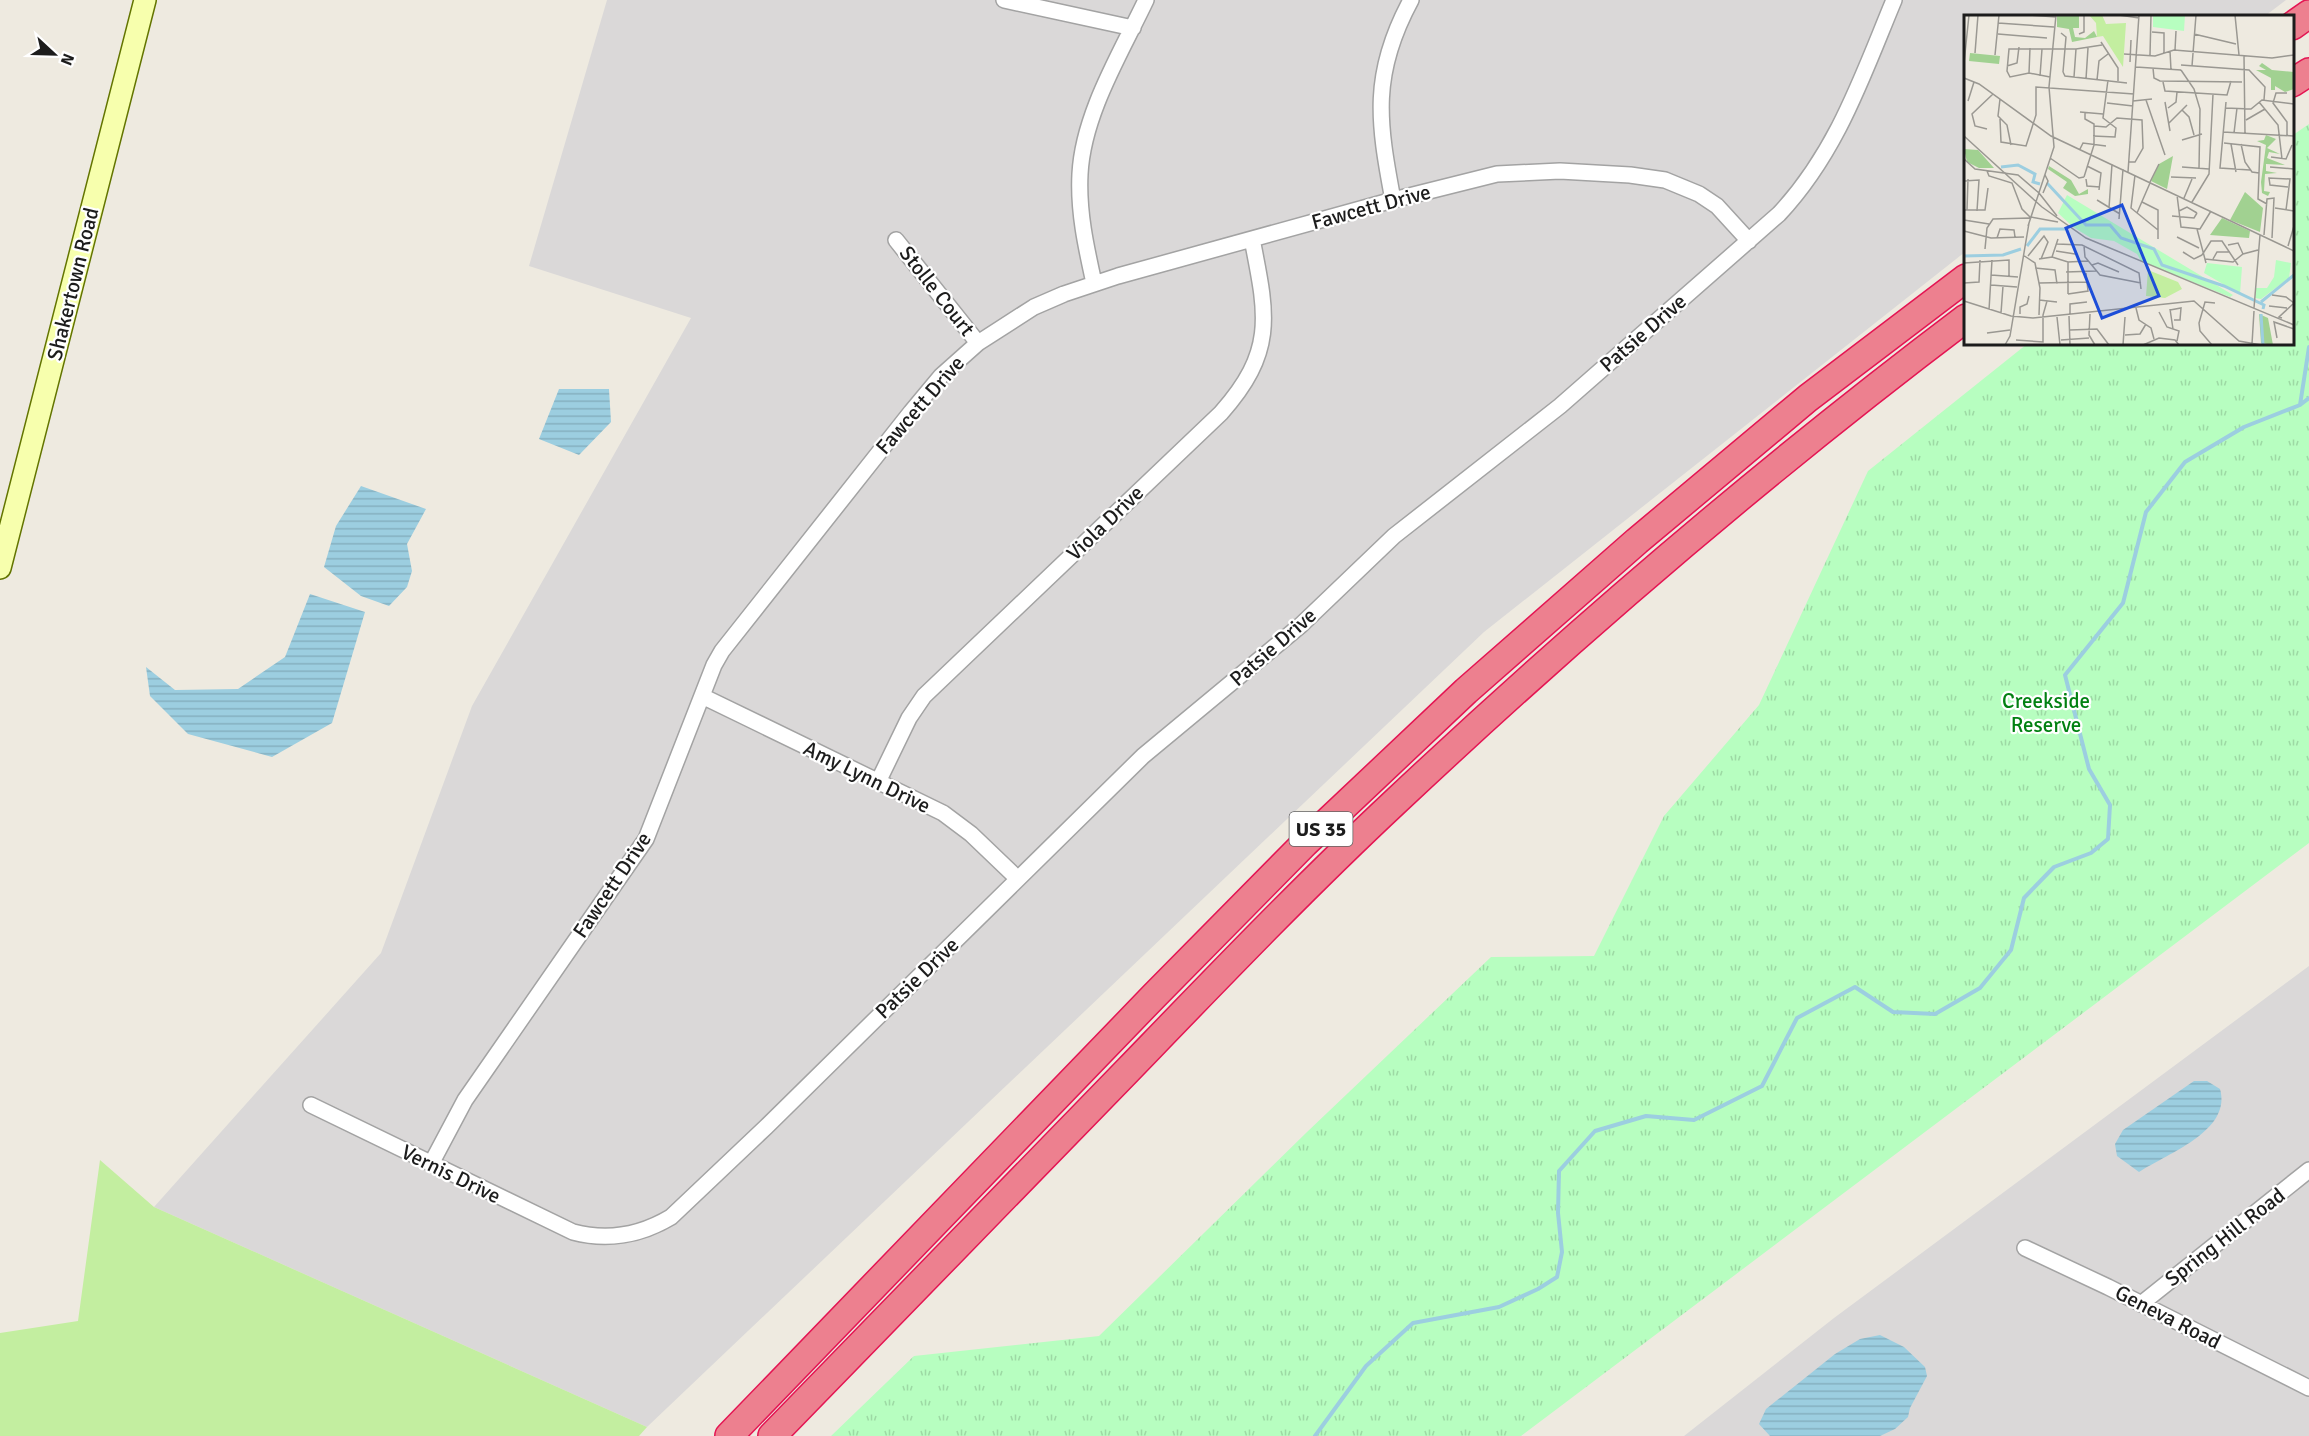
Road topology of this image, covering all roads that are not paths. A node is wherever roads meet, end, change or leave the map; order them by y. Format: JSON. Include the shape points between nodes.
{"nodes":[{"id":1,"x":145,"y":0,"type":"edge"},
{"id":2,"x":1004,"y":0,"type":"edge"},
{"id":3,"x":1146,"y":0,"type":"edge"},
{"id":4,"x":1411,"y":0,"type":"edge"},
{"id":5,"x":1894,"y":0,"type":"edge"},
{"id":6,"x":2309,"y":14,"type":"edge"},
{"id":7,"x":2294,"y":25,"type":"edge"},
{"id":8,"x":1133,"y":28,"type":"junction"},
{"id":9,"x":2309,"y":34,"type":"edge"},
{"id":10,"x":2294,"y":44,"type":"edge"},
{"id":11,"x":2309,"y":72,"type":"edge"},
{"id":12,"x":2294,"y":82,"type":"edge"},
{"id":13,"x":1393,"y":200,"type":"junction"},
{"id":14,"x":1252,"y":239,"type":"junction"},
{"id":15,"x":896,"y":240,"type":"dead end"},
{"id":16,"x":1749,"y":241,"type":"junction"},
{"id":17,"x":1964,"y":279,"type":"edge"},
{"id":18,"x":1094,"y":283,"type":"junction"},
{"id":19,"x":1964,"y":319,"type":"edge"},
{"id":20,"x":978,"y":343,"type":"junction"},
{"id":21,"x":0,"y":568,"type":"edge"},
{"id":22,"x":702,"y":696,"type":"junction"},
{"id":23,"x":878,"y":782,"type":"junction"},
{"id":24,"x":1018,"y":879,"type":"junction"},
{"id":25,"x":311,"y":1105,"type":"dead end"},
{"id":26,"x":431,"y":1164,"type":"junction"},
{"id":27,"x":2309,"y":1170,"type":"edge"},
{"id":28,"x":593,"y":1236,"type":"joint"},
{"id":29,"x":2025,"y":1248,"type":"dead end"},
{"id":30,"x":2141,"y":1304,"type":"junction"},
{"id":31,"x":2309,"y":1389,"type":"edge"},
{"id":32,"x":729,"y":1436,"type":"edge"},
{"id":33,"x":772,"y":1436,"type":"edge"}],
"edges":[{"from":1,"to":21,"type":"street","name":"Shakertown Road"},
{"from":2,"to":8,"type":"street"},
{"from":3,"to":8,"type":"street"},
{"from":4,"to":13,"type":"street","via":[[1390,44],[1380,96],[1382,145]]},
{"from":5,"to":16,"type":"street","name":"Patsie Drive","via":[[1845,119],[1823,158],[1794,197]]},
{"from":6,"to":7,"type":"highway"},
{"from":8,"to":18,"type":"street","via":[[1098,102],[1084,144],[1080,201]]},
{"from":9,"to":10,"type":"highway"},
{"from":11,"to":12,"type":"highway"},
{"from":13,"to":14,"type":"street","name":"Fawcett Drive"},
{"from":13,"to":16,"type":"street","name":"Fawcett Drive","via":[[1511,172],[1651,177],[1699,194],[1728,216]]},
{"from":14,"to":18,"type":"street","name":"Fawcett Drive"},
{"from":14,"to":23,"type":"street","name":"Viola Drive","via":[[1264,298],[1264,327],[1258,357],[1244,385],[1221,413],[924,696]]},
{"from":15,"to":20,"type":"street","name":"Stolle Court"},
{"from":16,"to":24,"type":"street","name":"Patsie Drive","via":[[1560,406],[1394,536],[1301,625],[1143,756]]},
{"from":17,"to":32,"type":"highway","number":"US 35","via":[[1808,398],[1466,691],[1288,860]]},
{"from":18,"to":20,"type":"street","name":"Fawcett Drive","via":[[1034,307]]},
{"from":19,"to":33,"type":"highway","number":"US 35","via":[[1726,507],[1557,653],[1392,805],[1226,969]]},
{"from":20,"to":22,"type":"street","name":"Fawcett Drive","via":[[941,376],[734,634],[714,665]]},
{"from":22,"to":23,"type":"street","name":"Amy Lynn Drive"},
{"from":22,"to":26,"type":"street","name":"Fawcett Drive","via":[[646,839],[465,1100]]},
{"from":23,"to":24,"type":"street","name":"Amy Lynn Drive","via":[[958,822]]},
{"from":24,"to":28,"type":"street","name":"Patsie Drive","via":[[680,1210],[655,1227],[616,1236]]},
{"from":25,"to":26,"type":"street","name":"Vernis Drive"},
{"from":26,"to":28,"type":"street","name":"Vernis Drive","via":[[544,1220]]},
{"from":27,"to":30,"type":"street","name":"Spring Hill Road"},
{"from":29,"to":30,"type":"street","name":"Geneva Road"},
{"from":30,"to":31,"type":"street","name":"Geneva Road"}]}
